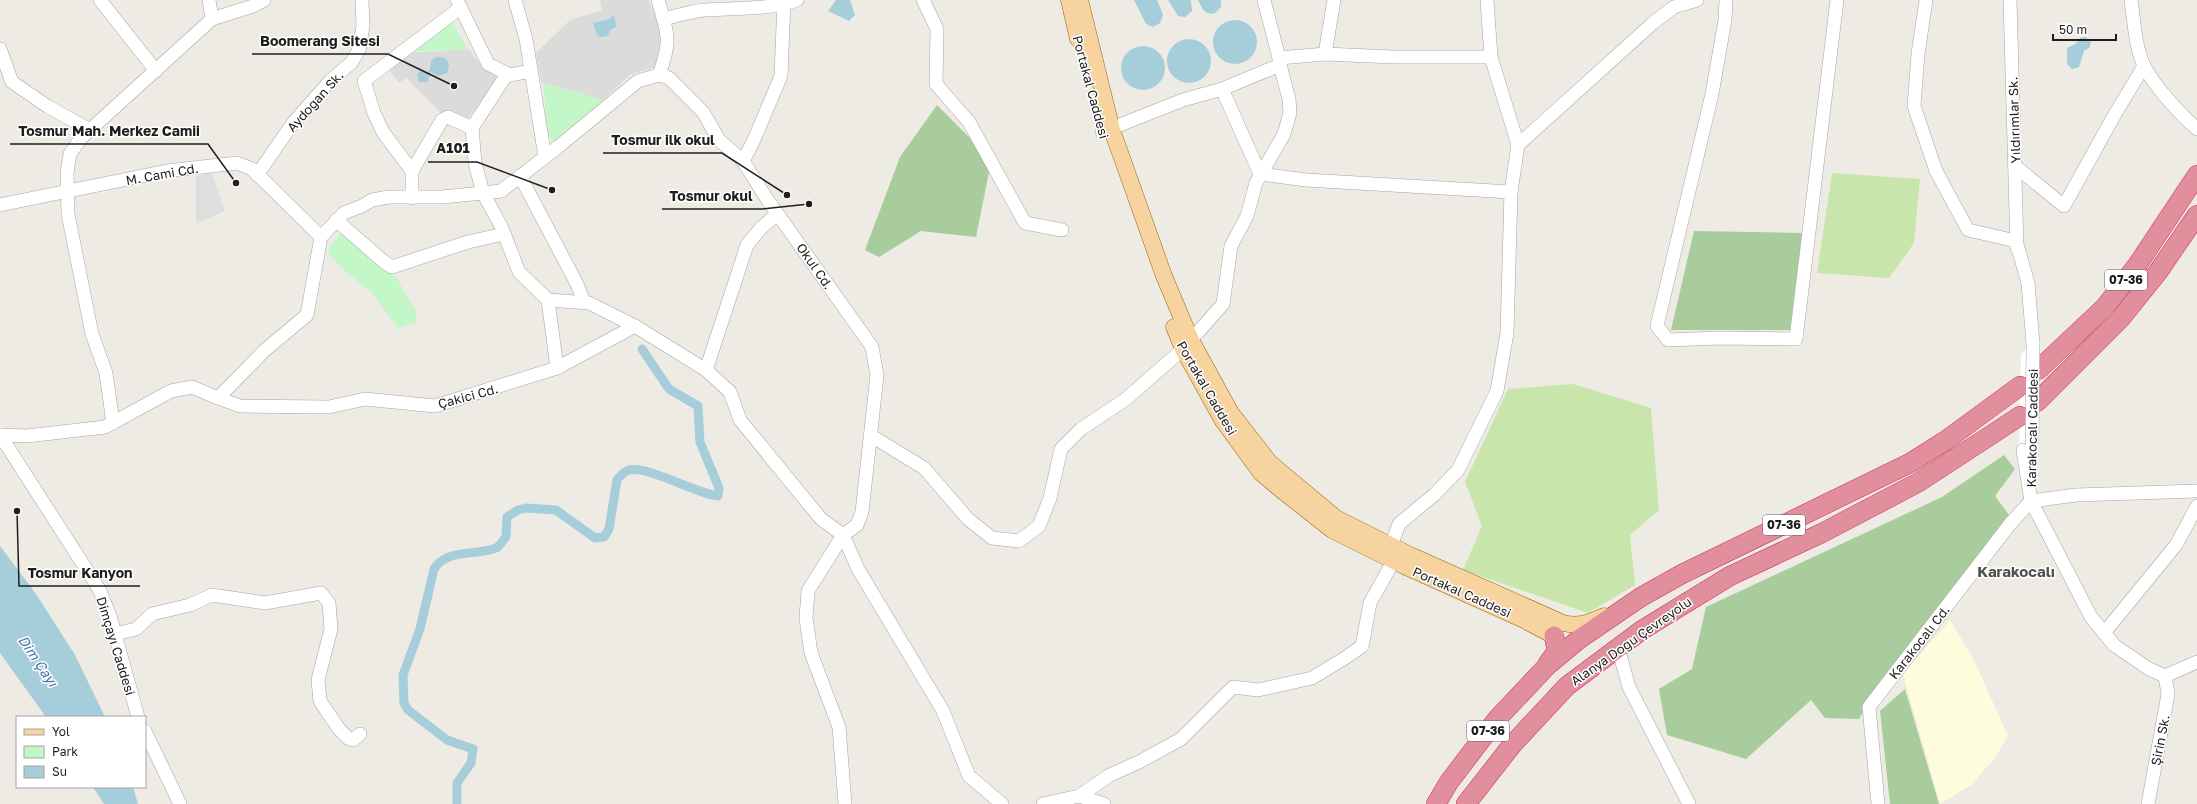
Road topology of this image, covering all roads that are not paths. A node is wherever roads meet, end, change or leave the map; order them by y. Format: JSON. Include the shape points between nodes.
{"nodes":[{"id":1,"x":100,"y":0,"type":"edge"},
{"id":2,"x":209,"y":0,"type":"edge"},
{"id":3,"x":264,"y":0,"type":"edge"},
{"id":4,"x":362,"y":0,"type":"edge"},
{"id":5,"x":515,"y":0,"type":"edge"},
{"id":6,"x":658,"y":0,"type":"edge"},
{"id":7,"x":923,"y":0,"type":"edge"},
{"id":8,"x":1069,"y":0,"type":"edge"},
{"id":9,"x":1080,"y":0,"type":"edge"},
{"id":10,"x":1264,"y":0,"type":"edge"},
{"id":11,"x":1334,"y":0,"type":"edge"},
{"id":12,"x":1487,"y":0,"type":"edge"},
{"id":13,"x":1698,"y":0,"type":"edge"},
{"id":14,"x":1726,"y":0,"type":"edge"},
{"id":15,"x":1837,"y":0,"type":"edge"},
{"id":16,"x":1926,"y":0,"type":"edge"},
{"id":17,"x":2010,"y":0,"type":"edge"},
{"id":18,"x":2131,"y":0,"type":"edge"},
{"id":19,"x":788,"y":1,"type":"edge"},
{"id":20,"x":458,"y":4,"type":"edge"},
{"id":21,"x":212,"y":19,"type":"junction"},
{"id":22,"x":663,"y":19,"type":"junction"},
{"id":23,"x":0,"y":49,"type":"edge"},
{"id":24,"x":1325,"y":54,"type":"junction"},
{"id":25,"x":1491,"y":57,"type":"junction"},
{"id":26,"x":1279,"y":62,"type":"junction"},
{"id":27,"x":351,"y":63,"type":"junction"},
{"id":28,"x":2144,"y":66,"type":"junction"},
{"id":29,"x":156,"y":71,"type":"junction"},
{"id":30,"x":531,"y":71,"type":"junction"},
{"id":31,"x":507,"y":74,"type":"junction"},
{"id":32,"x":659,"y":75,"type":"junction"},
{"id":33,"x":364,"y":81,"type":"junction"},
{"id":34,"x":1222,"y":89,"type":"junction"},
{"id":35,"x":472,"y":128,"type":"junction"},
{"id":36,"x":2197,"y":129,"type":"edge"},
{"id":37,"x":90,"y":130,"type":"junction"},
{"id":38,"x":1107,"y":131,"type":"junction"},
{"id":39,"x":1518,"y":145,"type":"junction"},
{"id":40,"x":545,"y":157,"type":"junction"},
{"id":41,"x":743,"y":161,"type":"junction"},
{"id":42,"x":2015,"y":166,"type":"junction"},
{"id":43,"x":412,"y":171,"type":"junction"},
{"id":44,"x":1260,"y":174,"type":"junction"},
{"id":45,"x":257,"y":175,"type":"junction"},
{"id":46,"x":520,"y":176,"type":"junction"},
{"id":47,"x":2197,"y":176,"type":"edge"},
{"id":48,"x":67,"y":191,"type":"junction"},
{"id":49,"x":1511,"y":192,"type":"junction"},
{"id":50,"x":483,"y":193,"type":"junction"},
{"id":51,"x":412,"y":198,"type":"junction"},
{"id":52,"x":0,"y":205,"type":"edge"},
{"id":53,"x":777,"y":214,"type":"junction"},
{"id":54,"x":2197,"y":215,"type":"edge"},
{"id":55,"x":336,"y":220,"type":"junction"},
{"id":56,"x":1062,"y":230,"type":"dead end"},
{"id":57,"x":504,"y":234,"type":"junction"},
{"id":58,"x":321,"y":237,"type":"junction"},
{"id":59,"x":2016,"y":241,"type":"junction"},
{"id":60,"x":548,"y":300,"type":"junction"},
{"id":61,"x":584,"y":302,"type":"junction"},
{"id":62,"x":635,"y":326,"type":"junction"},
{"id":63,"x":1187,"y":345,"type":"junction"},
{"id":64,"x":557,"y":368,"type":"junction"},
{"id":65,"x":706,"y":370,"type":"junction"},
{"id":66,"x":2038,"y":370,"type":"dead end"},
{"id":67,"x":2020,"y":386,"type":"dead end"},
{"id":68,"x":218,"y":398,"type":"junction"},
{"id":69,"x":2037,"y":402,"type":"dead end"},
{"id":70,"x":2020,"y":416,"type":"dead end"},
{"id":71,"x":113,"y":423,"type":"junction"},
{"id":72,"x":0,"y":435,"type":"edge"},
{"id":73,"x":870,"y":435,"type":"junction"},
{"id":74,"x":2197,"y":491,"type":"edge"},
{"id":75,"x":2032,"y":501,"type":"junction"},
{"id":76,"x":2197,"y":506,"type":"edge"},
{"id":77,"x":843,"y":535,"type":"junction"},
{"id":78,"x":1392,"y":553,"type":"junction"},
{"id":79,"x":1641,"y":597,"type":"junction"},
{"id":80,"x":1558,"y":630,"type":"junction"},
{"id":81,"x":2104,"y":633,"type":"junction"},
{"id":82,"x":115,"y":634,"type":"junction"},
{"id":83,"x":1618,"y":648,"type":"junction"},
{"id":84,"x":2197,"y":662,"type":"edge"},
{"id":85,"x":1548,"y":665,"type":"junction"},
{"id":86,"x":2164,"y":676,"type":"junction"},
{"id":87,"x":138,"y":716,"type":"edge"},
{"id":88,"x":146,"y":733,"type":"edge"},
{"id":89,"x":360,"y":734,"type":"dead end"},
{"id":90,"x":1079,"y":796,"type":"junction"},
{"id":91,"x":180,"y":804,"type":"edge"},
{"id":92,"x":845,"y":804,"type":"edge"},
{"id":93,"x":1002,"y":804,"type":"edge"},
{"id":94,"x":1043,"y":804,"type":"edge"},
{"id":95,"x":1104,"y":804,"type":"edge"},
{"id":96,"x":1436,"y":804,"type":"edge"},
{"id":97,"x":1466,"y":804,"type":"edge"},
{"id":98,"x":1689,"y":804,"type":"edge"},
{"id":99,"x":1878,"y":804,"type":"edge"},
{"id":100,"x":2148,"y":804,"type":"edge"}],
"edges":[{"from":1,"to":29,"type":"street"},
{"from":2,"to":21,"type":"street"},
{"from":3,"to":21,"type":"street"},
{"from":4,"to":27,"type":"street","name":"Aydoğan Sk.","via":[[363,26],[359,50]]},
{"from":5,"to":30,"type":"street","via":[[526,39]]},
{"from":6,"to":22,"type":"street"},
{"from":7,"to":56,"type":"street","via":[[937,28],[936,84],[969,122],[1026,222]]},
{"from":8,"to":38,"type":"main road","name":"Portakal Caddesi"},
{"from":9,"to":38,"type":"main road","name":"Portakal Caddesi"},
{"from":10,"to":26,"type":"street"},
{"from":11,"to":24,"type":"street"},
{"from":12,"to":25,"type":"street"},
{"from":13,"to":39,"type":"street","via":[[1674,7],[1658,19]]},
{"from":14,"to":15,"type":"street","via":[[1726,20],[1712,94],[1657,326],[1668,340],[1796,339]]},
{"from":16,"to":59,"type":"street","via":[[1914,106],[1936,171],[1968,230]]},
{"from":17,"to":42,"type":"street","name":"Yıldırımlar Sk."},
{"from":18,"to":28,"type":"street","via":[[2136,40]]},
{"from":19,"to":22,"type":"street","via":[[736,9],[704,10]]},
{"from":19,"to":41,"type":"street","via":[[781,76]]},
{"from":20,"to":31,"type":"street","via":[[488,64]]},
{"from":20,"to":33,"type":"street"},
{"from":21,"to":29,"type":"street"},
{"from":22,"to":32,"type":"street","via":[[669,36]]},
{"from":23,"to":37,"type":"street","via":[[12,82],[47,106]]},
{"from":24,"to":25,"type":"street"},
{"from":24,"to":26,"type":"street"},
{"from":25,"to":39,"type":"street"},
{"from":26,"to":34,"type":"street"},
{"from":26,"to":44,"type":"street","via":[[1290,113],[1284,134],[1269,164]]},
{"from":27,"to":33,"type":"street"},
{"from":27,"to":45,"type":"street","name":"Aydoğan Sk.","via":[[331,80],[293,123]]},
{"from":28,"to":36,"type":"street","via":[[2179,113]]},
{"from":28,"to":42,"type":"street","via":[[2064,206]]},
{"from":29,"to":37,"type":"street"},
{"from":30,"to":31,"type":"street"},
{"from":30,"to":40,"type":"street"},
{"from":31,"to":35,"type":"street"},
{"from":32,"to":40,"type":"street","via":[[638,81]]},
{"from":32,"to":41,"type":"street","name":"Okul Cd.","via":[[669,78],[703,112],[719,140]]},
{"from":33,"to":43,"type":"street","via":[[383,132]]},
{"from":34,"to":38,"type":"street","via":[[1183,100]]},
{"from":34,"to":44,"type":"street"},
{"from":35,"to":43,"type":"street","via":[[448,117],[442,120]]},
{"from":35,"to":50,"type":"street","via":[[475,163]]},
{"from":37,"to":48,"type":"street","via":[[70,154],[66,172]]},
{"from":38,"to":63,"type":"main road","name":"Portakal Caddesi","via":[[1111,161],[1144,252]]},
{"from":39,"to":49,"type":"street"},
{"from":40,"to":46,"type":"street"},
{"from":41,"to":53,"type":"street","name":"Okul Cd."},
{"from":42,"to":59,"type":"street","name":"Yıldırımlar Sk."},
{"from":43,"to":51,"type":"street"},
{"from":44,"to":49,"type":"street","via":[[1306,180]]},
{"from":44,"to":63,"type":"street","via":[[1247,216],[1231,246],[1223,304]]},
{"from":45,"to":48,"type":"street","name":"M. Cami Cd.","via":[[252,169],[237,163],[221,164],[167,171]]},
{"from":45,"to":58,"type":"street","name":"M. Cami Cd."},
{"from":46,"to":50,"type":"street","via":[[501,190]]},
{"from":46,"to":61,"type":"street"},
{"from":47,"to":66,"type":"highway","number":"07-36","via":[[2138,264],[2105,307]]},
{"from":48,"to":52,"type":"street","name":"M. Cami Cd."},
{"from":48,"to":71,"type":"street","via":[[68,214],[92,334],[106,373]]},
{"from":49,"to":78,"type":"street","via":[[1507,333],[1498,391],[1458,470],[1436,494],[1399,524]]},
{"from":50,"to":51,"type":"street"},
{"from":50,"to":57,"type":"street"},
{"from":51,"to":55,"type":"street","via":[[389,197],[372,200],[344,213]]},
{"from":53,"to":65,"type":"street","via":[[747,245]]},
{"from":53,"to":73,"type":"street","name":"Okul Cd.","via":[[872,346],[877,375]]},
{"from":54,"to":69,"type":"highway","number":"07-36","via":[[2158,272],[2121,318]]},
{"from":55,"to":57,"type":"street","via":[[392,267],[468,242]]},
{"from":55,"to":58,"type":"street"},
{"from":57,"to":60,"type":"street","via":[[519,272]]},
{"from":58,"to":68,"type":"street","via":[[307,315],[265,350]]},
{"from":59,"to":75,"type":"street","name":"Karakocalı Caddesi","bridge":true,"via":[[2028,283],[2028,447]]},
{"from":60,"to":61,"type":"street"},
{"from":60,"to":64,"type":"street"},
{"from":61,"to":62,"type":"street"},
{"from":62,"to":64,"type":"street","name":"Çakici Cd."},
{"from":62,"to":65,"type":"street"},
{"from":63,"to":73,"type":"street","via":[[1126,399],[1082,429],[1060,449],[1050,498],[1039,526],[1018,541],[992,538],[968,519],[924,468]]},
{"from":63,"to":78,"type":"main road","name":"Portakal Caddesi","via":[[1223,421],[1261,474],[1332,530]]},
{"from":64,"to":68,"type":"street","name":"Çakici Cd.","via":[[435,406],[365,399],[329,407],[240,406]]},
{"from":65,"to":77,"type":"street","via":[[730,392],[740,420],[821,519]]},
{"from":67,"to":79,"type":"highway","name":"Alanya Doğu Çevreyolu","number":"07-36","via":[[1945,441],[1910,463],[1682,574]]},
{"from":68,"to":71,"type":"street","name":"Çakici Cd.","via":[[192,387],[171,391]]},
{"from":70,"to":83,"type":"highway","name":"Alanya Doğu Çevreyolu","number":"07-36","via":[[1919,482],[1730,576],[1666,614]]},
{"from":71,"to":72,"type":"street","name":"Çakici Cd.","via":[[105,427],[27,436]]},
{"from":72,"to":82,"type":"street","name":"Dimçayı Caddesi","via":[[99,589]]},
{"from":73,"to":77,"type":"street","name":"Okul Cd.","via":[[862,512],[857,525]]},
{"from":74,"to":75,"type":"street","via":[[2076,495]]},
{"from":75,"to":81,"type":"street","via":[[2091,617]]},
{"from":75,"to":99,"type":"street","name":"Karakocalı Cd.","via":[[2010,524],[1869,707]]},
{"from":76,"to":81,"type":"street","via":[[2176,545]]},
{"from":77,"to":92,"type":"street","name":"Okul Cd.","via":[[808,591],[806,618],[811,654],[839,727]]},
{"from":77,"to":93,"type":"street","via":[[858,570],[943,711],[969,776]]},
{"from":78,"to":80,"type":"main road","name":"Portakal Caddesi","via":[[1524,620]]},
{"from":78,"to":90,"type":"street","via":[[1370,603],[1362,646],[1312,678],[1258,690],[1233,687],[1181,739],[1110,775]]},
{"from":79,"to":80,"type":"main road","via":[[1587,624]]},
{"from":79,"to":85,"type":"highway","name":"Alanya Doğu Çevreyolu","number":"07-36","via":[[1578,640]]},
{"from":80,"to":85,"type":"highway","via":[[1557,651]]},
{"from":81,"to":86,"type":"street","via":[[2114,645]]},
{"from":82,"to":87,"type":"street","name":"Dimçayı Caddesi"},
{"from":82,"to":89,"type":"street","via":[[136,628],[152,614],[190,605],[212,595],[265,603],[321,594],[329,603],[331,629],[318,680],[320,701],[339,730],[349,739],[353,740]]},
{"from":83,"to":97,"type":"highway","name":"Alanya Doğu Çevreyolu","number":"07-36","via":[[1567,686],[1512,745]]},
{"from":83,"to":98,"type":"street","via":[[1629,687]]},
{"from":84,"to":86,"type":"street"},
{"from":85,"to":96,"type":"highway","name":"Alanya Doğu Çevreyolu","number":"07-36","via":[[1497,719],[1449,782]]},
{"from":86,"to":100,"type":"street","name":"Şirin Sk.","via":[[2168,694]]},
{"from":88,"to":91,"type":"street"},
{"from":90,"to":94,"type":"street"},
{"from":90,"to":95,"type":"street"}]}
